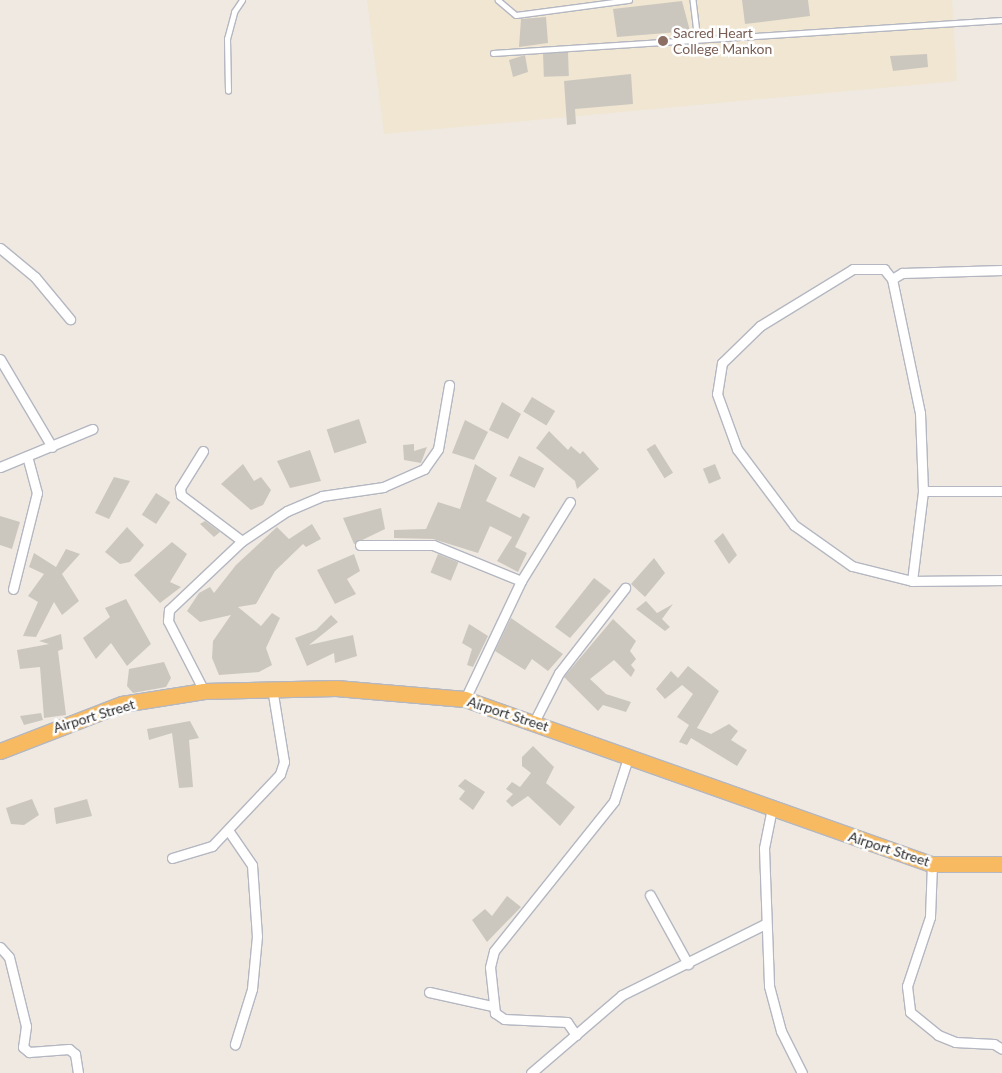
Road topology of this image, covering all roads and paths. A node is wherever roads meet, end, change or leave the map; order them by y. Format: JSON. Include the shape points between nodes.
{"nodes":[{"id":1,"x":242,"y":0,"type":"edge"},
{"id":2,"x":498,"y":0,"type":"edge"},
{"id":3,"x":629,"y":0,"type":"edge"},
{"id":4,"x":693,"y":0,"type":"edge"},
{"id":5,"x":1002,"y":20,"type":"edge"},
{"id":6,"x":698,"y":39,"type":"junction"},
{"id":7,"x":493,"y":53,"type":"dead end"},
{"id":8,"x":228,"y":91,"type":"dead end"},
{"id":9,"x":0,"y":248,"type":"edge"},
{"id":10,"x":1002,"y":270,"type":"edge"},
{"id":11,"x":892,"y":278,"type":"junction"},
{"id":12,"x":70,"y":319,"type":"dead end"},
{"id":13,"x":0,"y":359,"type":"edge"},
{"id":14,"x":449,"y":385,"type":"dead end"},
{"id":15,"x":92,"y":429,"type":"dead end"},
{"id":16,"x":52,"y":447,"type":"junction"},
{"id":17,"x":203,"y":451,"type":"dead end"},
{"id":18,"x":27,"y":456,"type":"junction"},
{"id":19,"x":0,"y":467,"type":"edge"},
{"id":20,"x":923,"y":491,"type":"junction"},
{"id":21,"x":1002,"y":492,"type":"edge"},
{"id":22,"x":570,"y":502,"type":"dead end"},
{"id":23,"x":242,"y":541,"type":"junction"},
{"id":24,"x":360,"y":545,"type":"dead end"},
{"id":25,"x":1002,"y":580,"type":"edge"},
{"id":26,"x":521,"y":581,"type":"junction"},
{"id":27,"x":912,"y":581,"type":"junction"},
{"id":28,"x":625,"y":588,"type":"dead end"},
{"id":29,"x":13,"y":589,"type":"dead end"},
{"id":30,"x":272,"y":688,"type":"junction"},
{"id":31,"x":204,"y":691,"type":"junction"},
{"id":32,"x":465,"y":699,"type":"junction"},
{"id":33,"x":534,"y":722,"type":"junction"},
{"id":34,"x":0,"y":751,"type":"edge"},
{"id":35,"x":628,"y":758,"type":"junction"},
{"id":36,"x":772,"y":808,"type":"junction"},
{"id":37,"x":228,"y":830,"type":"junction"},
{"id":38,"x":172,"y":858,"type":"dead end"},
{"id":39,"x":932,"y":864,"type":"junction"},
{"id":40,"x":1002,"y":864,"type":"edge"},
{"id":41,"x":650,"y":895,"type":"dead end"},
{"id":42,"x":765,"y":924,"type":"junction"},
{"id":43,"x":0,"y":947,"type":"edge"},
{"id":44,"x":688,"y":964,"type":"junction"},
{"id":45,"x":429,"y":992,"type":"dead end"},
{"id":46,"x":492,"y":1006,"type":"junction"},
{"id":47,"x":576,"y":1035,"type":"junction"},
{"id":48,"x":234,"y":1044,"type":"dead end"},
{"id":49,"x":1002,"y":1049,"type":"edge"},
{"id":50,"x":78,"y":1073,"type":"edge"},
{"id":51,"x":531,"y":1073,"type":"edge"},
{"id":52,"x":802,"y":1073,"type":"edge"}],
"edges":[{"from":1,"to":8,"type":"lane","via":[[234,12],[227,39]]},
{"from":2,"to":3,"type":"lane","via":[[516,16]]},
{"from":4,"to":6,"type":"lane"},
{"from":5,"to":6,"type":"lane"},
{"from":6,"to":7,"type":"lane"},
{"from":9,"to":12,"type":"street","via":[[35,277]]},
{"from":10,"to":11,"type":"street","via":[[902,273]]},
{"from":11,"to":20,"type":"street","via":[[920,413]]},
{"from":11,"to":27,"type":"street","via":[[884,269],[852,269],[804,296],[760,326],[722,363],[717,394],[737,449],[794,525],[852,566]]},
{"from":13,"to":16,"type":"street"},
{"from":14,"to":23,"type":"street","via":[[438,449],[424,469],[383,487],[322,496],[287,511]]},
{"from":15,"to":16,"type":"street"},
{"from":16,"to":18,"type":"street"},
{"from":17,"to":23,"type":"street","via":[[180,488],[181,495]]},
{"from":18,"to":19,"type":"street"},
{"from":18,"to":29,"type":"street","via":[[37,493]]},
{"from":20,"to":21,"type":"street"},
{"from":20,"to":27,"type":"street"},
{"from":22,"to":26,"type":"street"},
{"from":23,"to":31,"type":"street","via":[[167,616]]},
{"from":24,"to":26,"type":"street","via":[[433,546]]},
{"from":25,"to":27,"type":"street"},
{"from":26,"to":32,"type":"street"},
{"from":28,"to":33,"type":"street","via":[[559,673]]},
{"from":30,"to":31,"type":"highway","name":"Airport Street"},
{"from":30,"to":32,"type":"highway","name":"Airport Street"},
{"from":30,"to":37,"type":"street","via":[[283,769]]},
{"from":31,"to":34,"type":"highway","name":"Airport Street","via":[[122,704]]},
{"from":32,"to":33,"type":"highway","name":"Airport Street"},
{"from":33,"to":35,"type":"highway","name":"Airport Street"},
{"from":35,"to":36,"type":"highway","name":"Airport Street"},
{"from":35,"to":46,"type":"street","via":[[614,801],[494,951]]},
{"from":36,"to":39,"type":"highway","name":"Airport Street"},
{"from":36,"to":42,"type":"street","via":[[764,848]]},
{"from":37,"to":38,"type":"street","via":[[207,848]]},
{"from":37,"to":48,"type":"street","via":[[252,865],[257,936],[252,989]]},
{"from":39,"to":40,"type":"highway","name":"Airport Street"},
{"from":39,"to":49,"type":"street","via":[[930,917],[907,986],[910,1012],[938,1035],[955,1042],[994,1044]]},
{"from":41,"to":44,"type":"street"},
{"from":42,"to":44,"type":"street"},
{"from":42,"to":52,"type":"street","via":[[769,986],[781,1031]]},
{"from":43,"to":50,"type":"street","via":[[9,957],[26,1026],[23,1048],[29,1052],[72,1050]]},
{"from":44,"to":47,"type":"street","via":[[622,995]]},
{"from":45,"to":46,"type":"street"},
{"from":46,"to":47,"type":"street","via":[[504,1019],[567,1022]]},
{"from":47,"to":51,"type":"street"}]}
